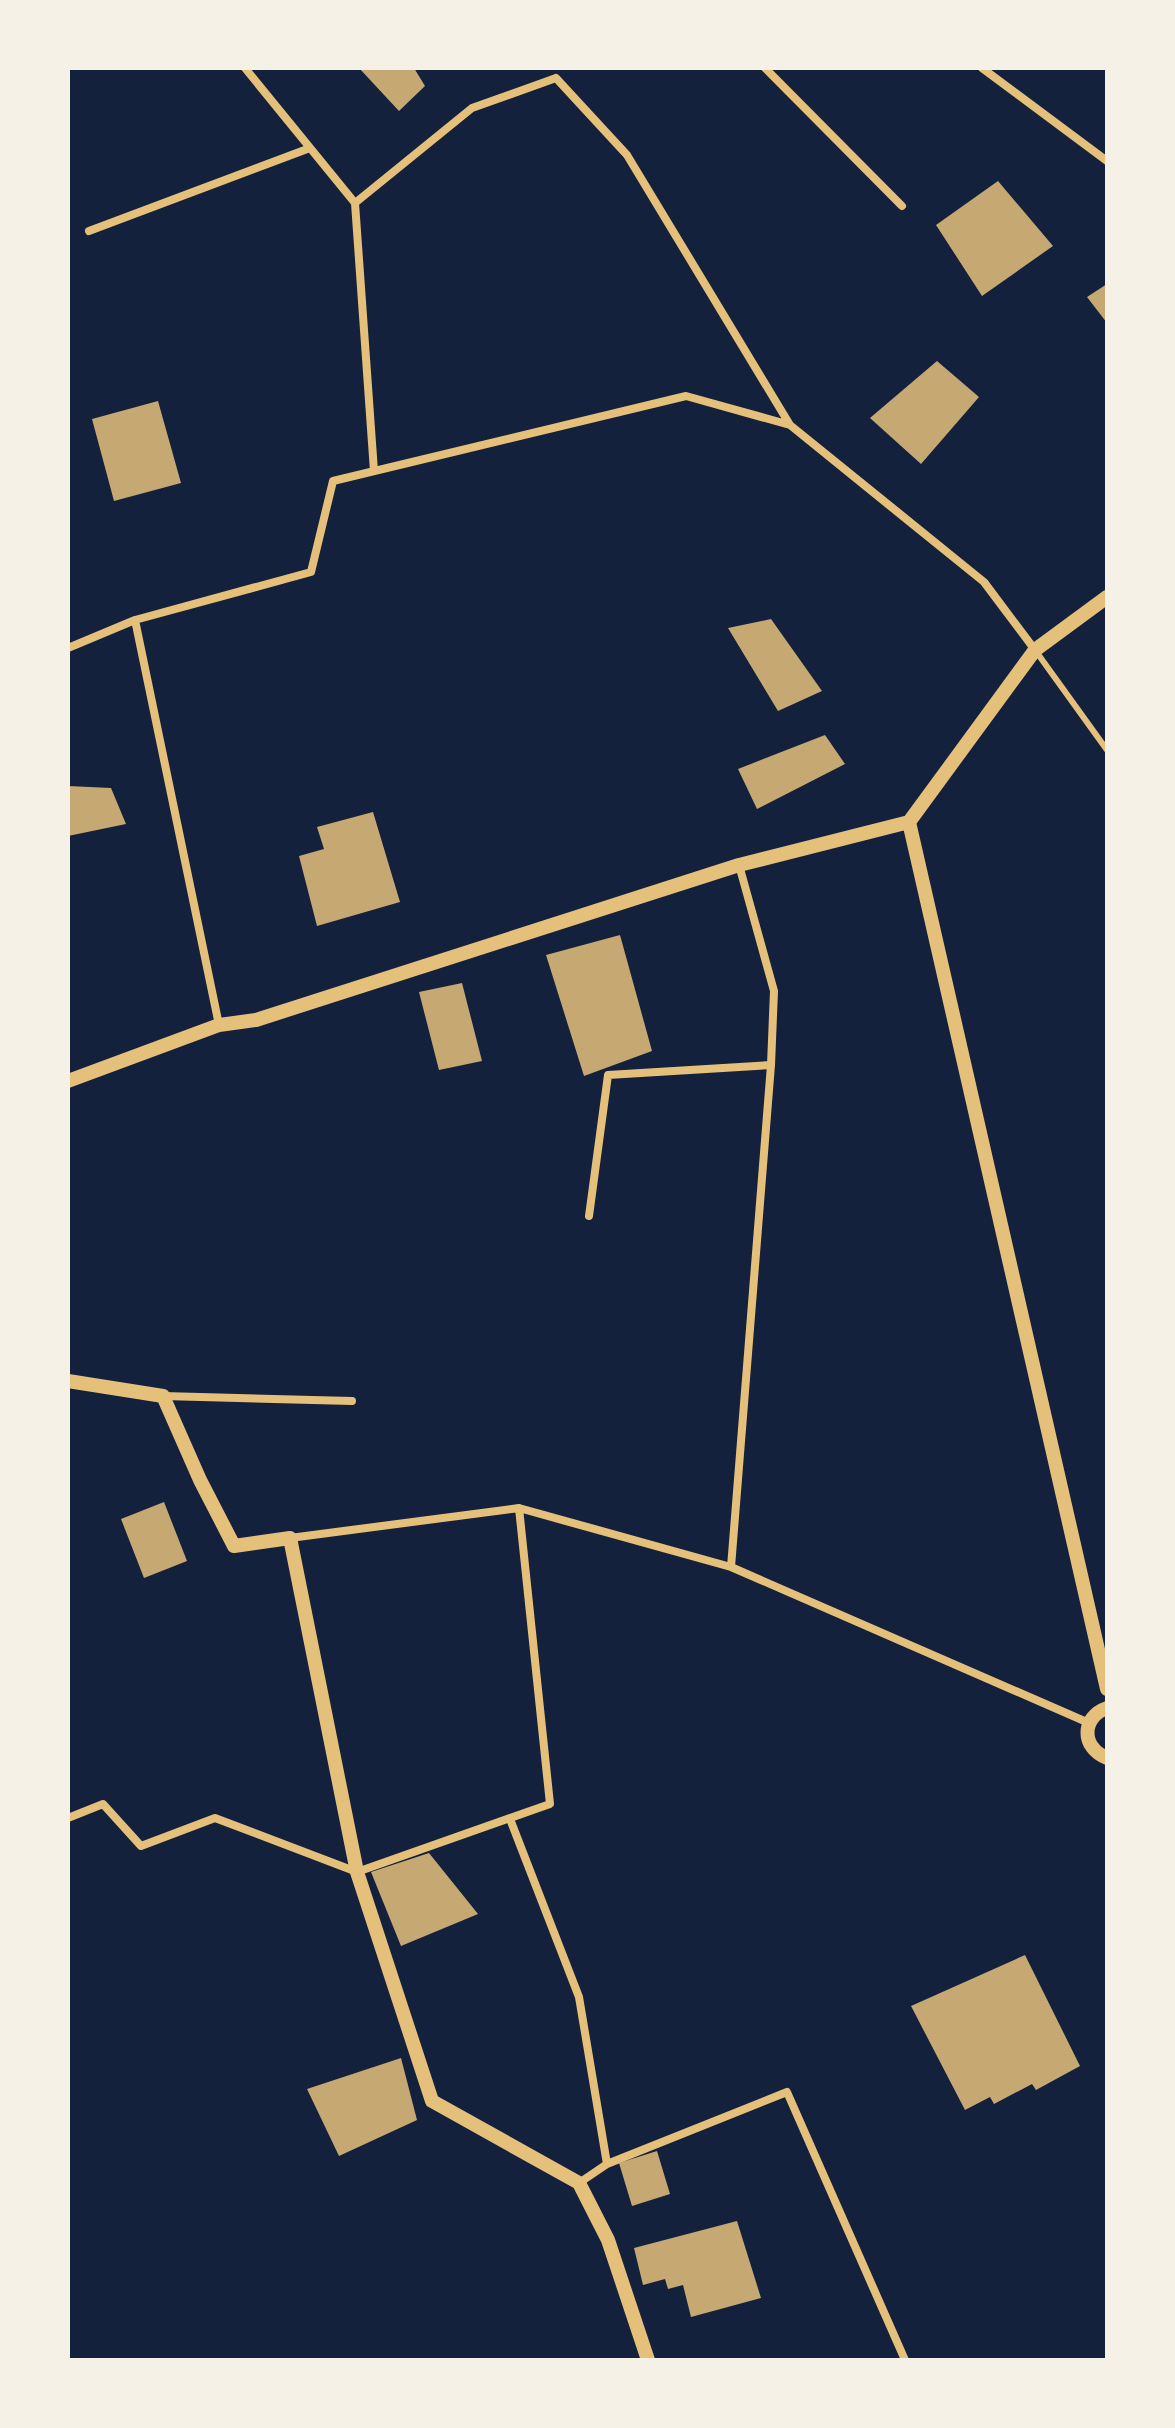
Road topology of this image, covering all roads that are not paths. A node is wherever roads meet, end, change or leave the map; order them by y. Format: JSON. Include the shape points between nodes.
{"nodes":[{"id":1,"x":245,"y":68,"type":"edge"},
{"id":2,"x":559,"y":68,"type":"edge"},
{"id":3,"x":765,"y":68,"type":"edge"},
{"id":4,"x":982,"y":68,"type":"edge"},
{"id":5,"x":556,"y":78,"type":"junction"},
{"id":6,"x":310,"y":148,"type":"junction"},
{"id":7,"x":1107,"y":161,"type":"edge"},
{"id":8,"x":355,"y":203,"type":"junction"},
{"id":9,"x":902,"y":206,"type":"dead end"},
{"id":10,"x":89,"y":231,"type":"dead end"},
{"id":11,"x":790,"y":425,"type":"junction"},
{"id":12,"x":374,"y":471,"type":"junction"},
{"id":13,"x":1107,"y":597,"type":"edge"},
{"id":14,"x":135,"y":620,"type":"junction"},
{"id":15,"x":68,"y":648,"type":"edge"},
{"id":16,"x":1035,"y":650,"type":"junction"},
{"id":17,"x":1107,"y":750,"type":"edge"},
{"id":18,"x":909,"y":822,"type":"junction"},
{"id":19,"x":739,"y":865,"type":"junction"},
{"id":20,"x":219,"y":1025,"type":"junction"},
{"id":21,"x":771,"y":1065,"type":"junction"},
{"id":22,"x":68,"y":1081,"type":"edge"},
{"id":23,"x":589,"y":1216,"type":"dead end"},
{"id":24,"x":68,"y":1381,"type":"edge"},
{"id":25,"x":163,"y":1396,"type":"junction"},
{"id":26,"x":352,"y":1401,"type":"dead end"},
{"id":27,"x":519,"y":1508,"type":"junction"},
{"id":28,"x":290,"y":1538,"type":"junction"},
{"id":29,"x":731,"y":1567,"type":"junction"},
{"id":30,"x":1107,"y":1689,"type":"edge"},
{"id":31,"x":1107,"y":1708,"type":"edge"},
{"id":32,"x":1089,"y":1723,"type":"junction"},
{"id":33,"x":1107,"y":1758,"type":"edge"},
{"id":34,"x":68,"y":1818,"type":"edge"},
{"id":35,"x":510,"y":1819,"type":"junction"},
{"id":36,"x":357,"y":1872,"type":"junction"},
{"id":37,"x":607,"y":2164,"type":"junction"},
{"id":38,"x":579,"y":2183,"type":"junction"},
{"id":39,"x":648,"y":2360,"type":"edge"},
{"id":40,"x":905,"y":2360,"type":"edge"}],
"edges":[{"from":1,"to":6,"type":"street"},
{"from":2,"to":5,"type":"street"},
{"from":3,"to":9,"type":"street"},
{"from":4,"to":7,"type":"street"},
{"from":5,"to":8,"type":"street","via":[[472,108]]},
{"from":5,"to":11,"type":"street","via":[[627,155]]},
{"from":6,"to":8,"type":"street"},
{"from":6,"to":10,"type":"street"},
{"from":8,"to":12,"type":"street"},
{"from":11,"to":12,"type":"street","via":[[686,396]]},
{"from":11,"to":16,"type":"street","via":[[984,582]]},
{"from":12,"to":14,"type":"street","via":[[333,481],[311,572]]},
{"from":13,"to":16,"type":"street"},
{"from":14,"to":15,"type":"street"},
{"from":14,"to":20,"type":"street"},
{"from":16,"to":17,"type":"lane"},
{"from":16,"to":18,"type":"street"},
{"from":18,"to":19,"type":"street"},
{"from":18,"to":30,"type":"street"},
{"from":19,"to":20,"type":"street","via":[[256,1020]]},
{"from":19,"to":21,"type":"street","via":[[774,991]]},
{"from":20,"to":22,"type":"street"},
{"from":21,"to":23,"type":"street","via":[[608,1075]]},
{"from":21,"to":29,"type":"street"},
{"from":24,"to":25,"type":"street"},
{"from":25,"to":26,"type":"street"},
{"from":25,"to":28,"type":"street","via":[[234,1546]]},
{"from":27,"to":28,"type":"street"},
{"from":27,"to":29,"type":"street"},
{"from":27,"to":35,"type":"street","via":[[550,1804]]},
{"from":28,"to":36,"type":"street"},
{"from":29,"to":32,"type":"street"},
{"from":31,"to":32,"type":"street"},
{"from":32,"to":33,"type":"street","via":[[1089,1743]]},
{"from":34,"to":36,"type":"street","via":[[103,1804],[141,1846],[215,1818]]},
{"from":35,"to":36,"type":"street"},
{"from":35,"to":37,"type":"street","via":[[579,1997]]},
{"from":36,"to":38,"type":"street","via":[[432,2101]]},
{"from":37,"to":38,"type":"street"},
{"from":37,"to":40,"type":"street","via":[[787,2092]]},
{"from":38,"to":39,"type":"street","via":[[608,2240]]}]}
